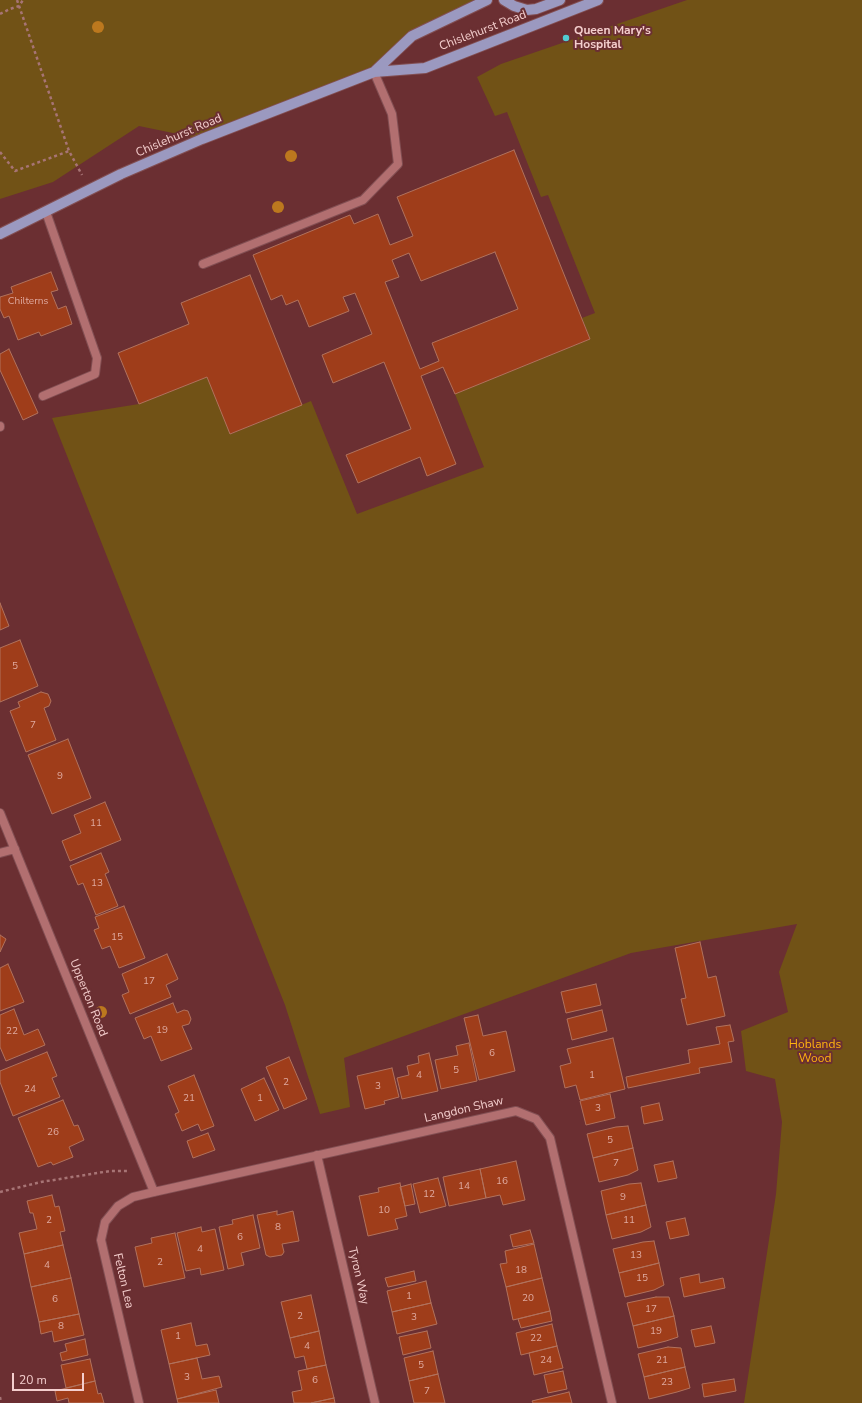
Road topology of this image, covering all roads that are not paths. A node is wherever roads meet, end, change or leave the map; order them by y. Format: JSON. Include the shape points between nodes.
{"nodes":[{"id":1,"x":487,"y":0,"type":"edge"},
{"id":2,"x":504,"y":0,"type":"edge"},
{"id":3,"x":560,"y":0,"type":"edge"},
{"id":4,"x":598,"y":0,"type":"edge"},
{"id":5,"x":374,"y":72,"type":"junction"},
{"id":6,"x":46,"y":212,"type":"junction"},
{"id":7,"x":0,"y":234,"type":"edge"},
{"id":8,"x":203,"y":264,"type":"dead end"},
{"id":9,"x":43,"y":396,"type":"dead end"},
{"id":10,"x":0,"y":813,"type":"edge"},
{"id":11,"x":15,"y":849,"type":"junction"},
{"id":12,"x":0,"y":853,"type":"edge"},
{"id":13,"x":318,"y":1155,"type":"junction"},
{"id":14,"x":154,"y":1192,"type":"junction"},
{"id":15,"x":139,"y":1403,"type":"edge"},
{"id":16,"x":375,"y":1403,"type":"edge"},
{"id":17,"x":612,"y":1403,"type":"edge"}],
"edges":[{"from":1,"to":5,"type":"main road","name":"Chislehurst Road","via":[[412,36]]},
{"from":2,"to":3,"type":"main road","name":"Chislehurst Road","via":[[527,10]]},
{"from":4,"to":5,"type":"main road","name":"Chislehurst Road","via":[[425,68]]},
{"from":5,"to":6,"type":"main road","name":"Chislehurst Road","via":[[202,139],[121,174]]},
{"from":5,"to":8,"type":"street","via":[[392,114],[398,164],[363,200]]},
{"from":6,"to":7,"type":"main road","name":"Chislehurst Road"},
{"from":6,"to":9,"type":"street","via":[[97,358],[95,374]]},
{"from":10,"to":11,"type":"street","name":"Upperton Road"},
{"from":11,"to":12,"type":"street"},
{"from":11,"to":14,"type":"street","name":"Upperton Road"},
{"from":13,"to":14,"type":"street","name":"Langdon Shaw"},
{"from":13,"to":16,"type":"street","name":"Tyron Way"},
{"from":13,"to":17,"type":"street","name":"Langdon Shaw","via":[[516,1111],[536,1119],[550,1138]]},
{"from":14,"to":15,"type":"street","name":"Felton Lea","via":[[133,1197],[118,1206],[105,1222],[101,1240]]}]}
